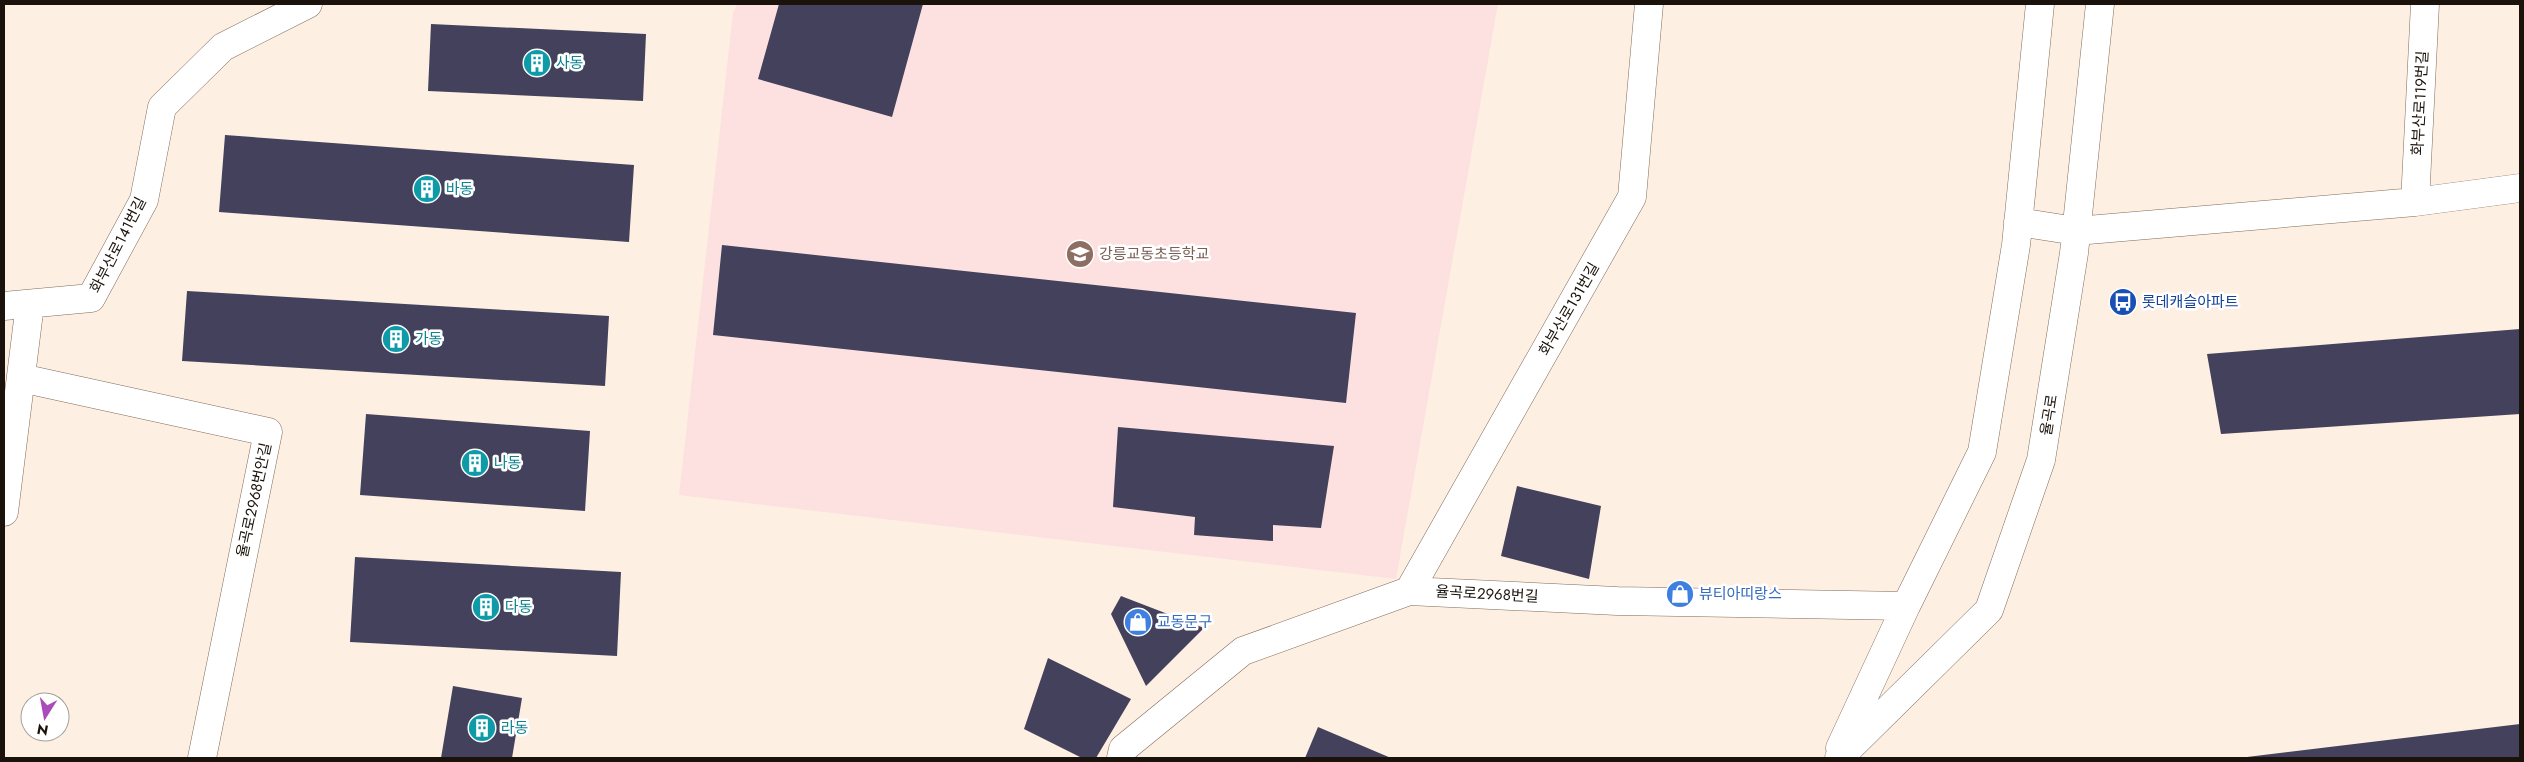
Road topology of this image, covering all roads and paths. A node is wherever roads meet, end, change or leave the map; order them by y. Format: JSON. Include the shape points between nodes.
{"nodes":[{"id":1,"x":308,"y":4,"type":"edge"},
{"id":2,"x":1649,"y":4,"type":"edge"},
{"id":3,"x":2040,"y":4,"type":"edge"},
{"id":4,"x":2100,"y":4,"type":"edge"},
{"id":5,"x":2425,"y":4,"type":"edge"},
{"id":6,"x":2520,"y":188,"type":"edge"},
{"id":7,"x":2414,"y":202,"type":"junction"},
{"id":8,"x":2018,"y":222,"type":"junction"},
{"id":9,"x":2076,"y":231,"type":"junction"},
{"id":10,"x":17,"y":305,"type":"edge"},
{"id":11,"x":21,"y":378,"type":"junction"},
{"id":12,"x":4,"y":512,"type":"edge"},
{"id":13,"x":1409,"y":590,"type":"junction"},
{"id":14,"x":1906,"y":606,"type":"junction"},
{"id":15,"x":202,"y":758,"type":"edge"},
{"id":16,"x":1121,"y":758,"type":"edge"},
{"id":17,"x":1837,"y":758,"type":"edge"}],
"edges":[{"from":1,"to":10,"type":"street","name":"화부산로141번길","via":[[224,47],[162,107],[144,200],[91,298]]},
{"from":2,"to":13,"type":"street","name":"화부산로131번길","via":[[1632,197]]},
{"from":3,"to":8,"type":"street","name":"율곡로"},
{"from":4,"to":9,"type":"street","name":"율곡로"},
{"from":5,"to":7,"type":"street","name":"화부산로119번길"},
{"from":6,"to":7,"type":"street"},
{"from":7,"to":9,"type":"street"},
{"from":8,"to":9,"type":"street"},
{"from":8,"to":14,"type":"street","name":"율곡로","via":[[1982,452]]},
{"from":9,"to":17,"type":"street","name":"율곡로","via":[[2042,460],[1989,610]]},
{"from":10,"to":11,"type":"street"},
{"from":11,"to":12,"type":"street"},
{"from":11,"to":15,"type":"street","name":"율곡로2968번안길","via":[[268,432]]},
{"from":13,"to":14,"type":"street","name":"율곡로2968번길","via":[[1617,601]]},
{"from":13,"to":16,"type":"street","name":"율곡로2968번길","via":[[1243,651],[1123,749]]},
{"from":14,"to":17,"type":"street","name":"율곡로"}]}
